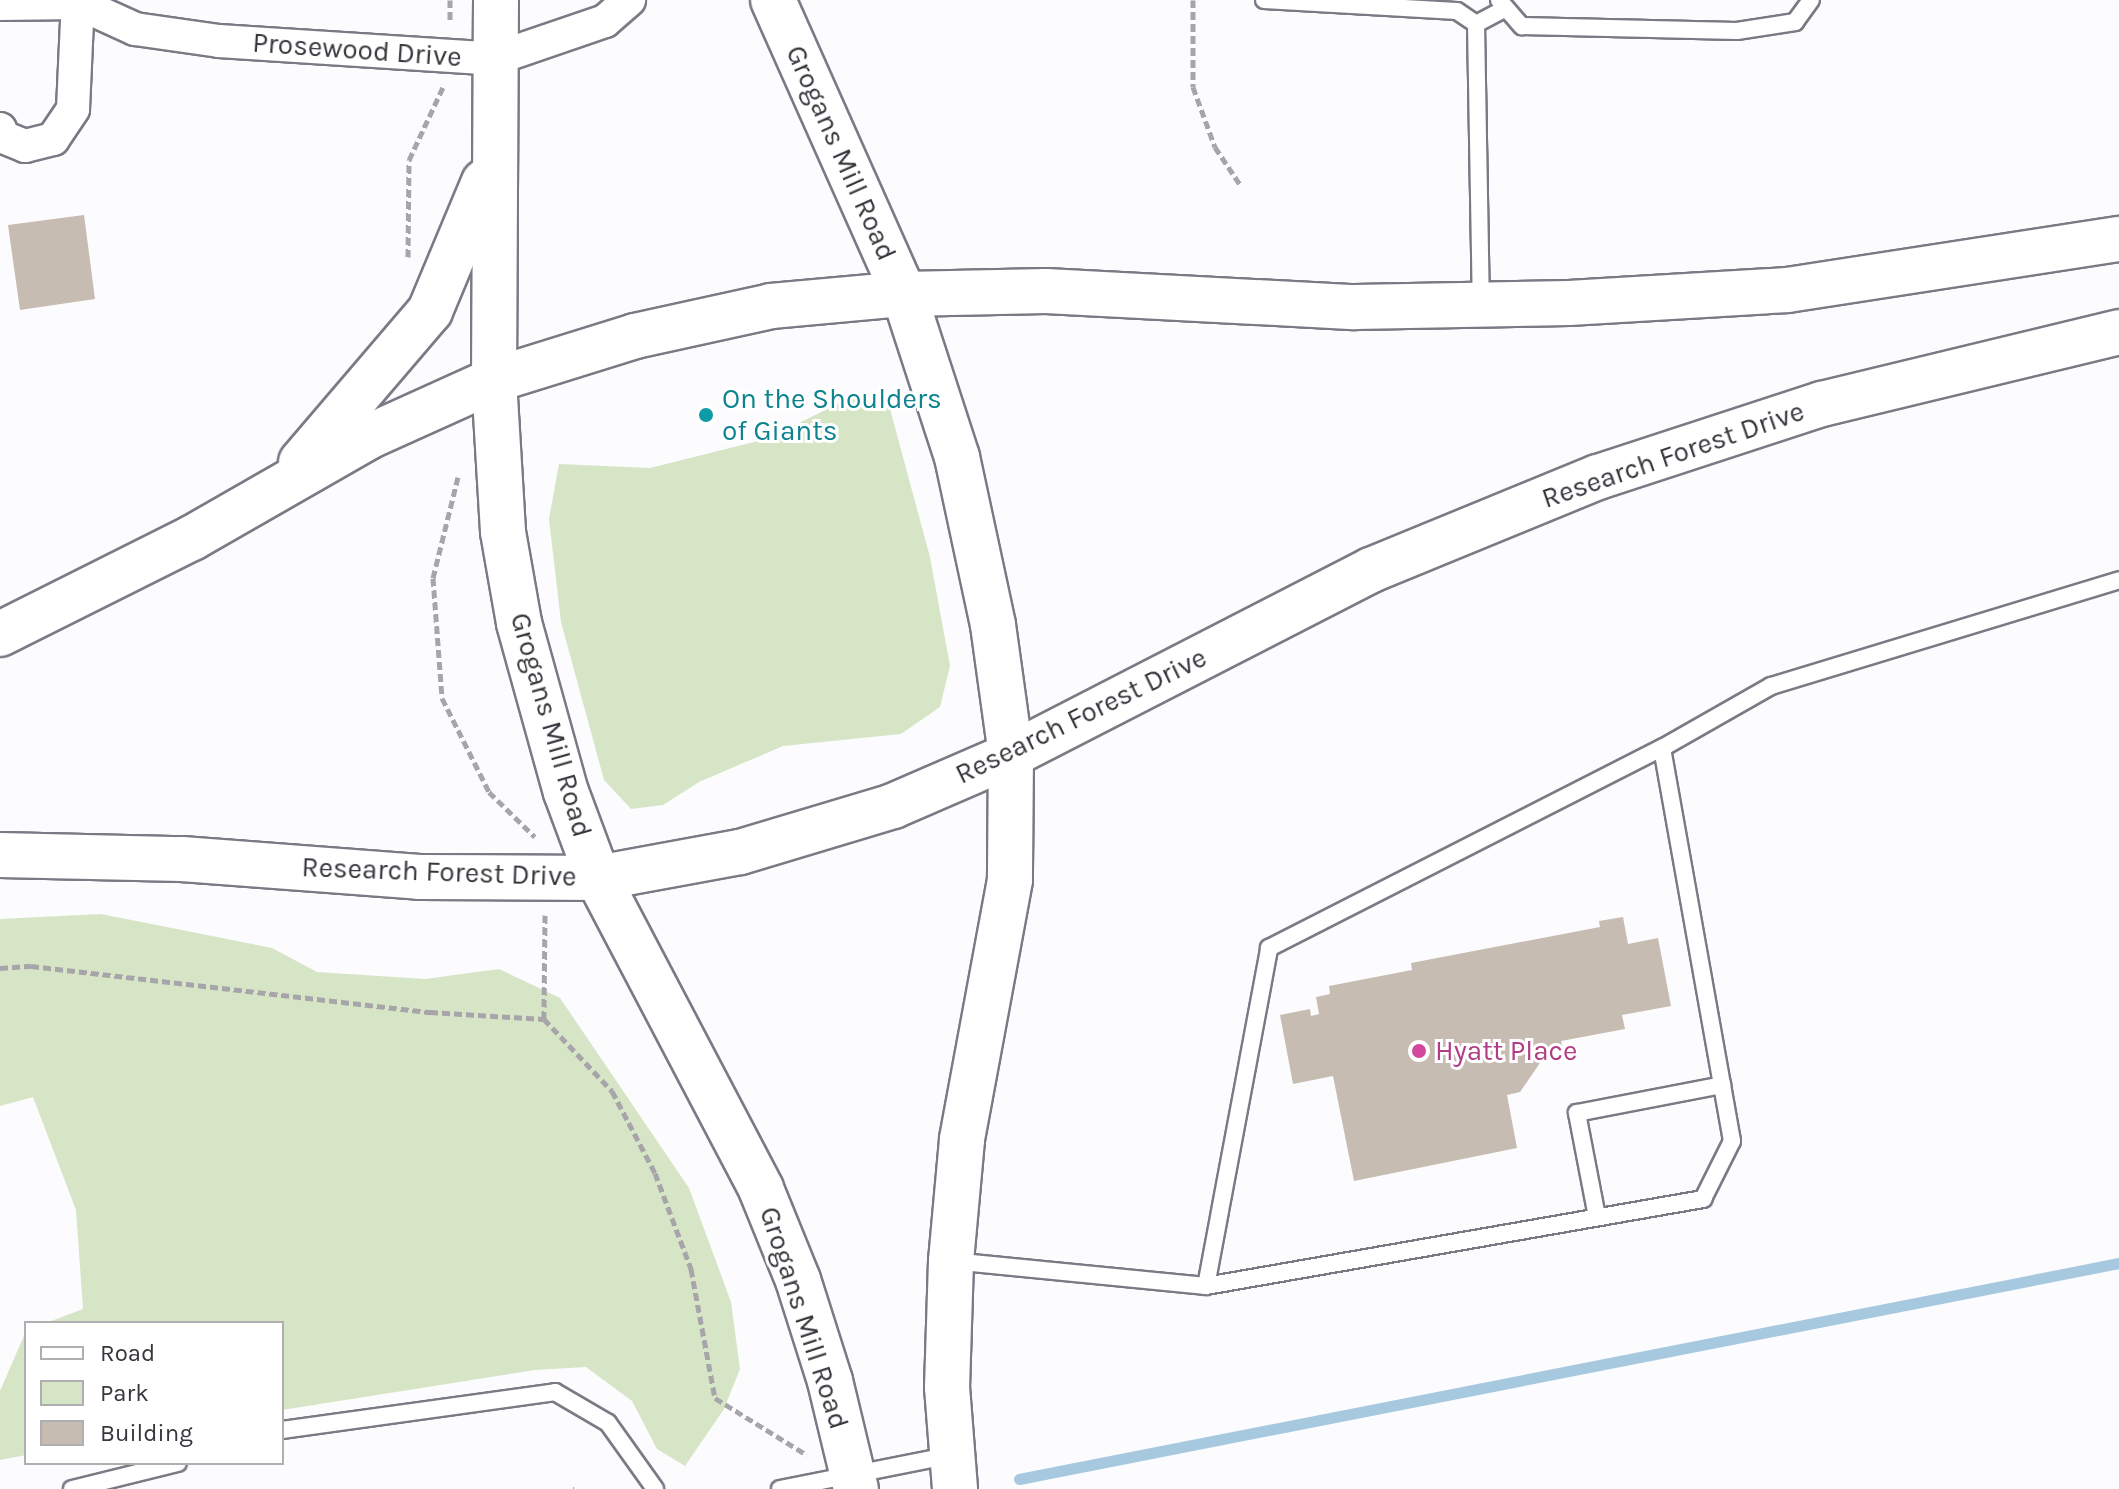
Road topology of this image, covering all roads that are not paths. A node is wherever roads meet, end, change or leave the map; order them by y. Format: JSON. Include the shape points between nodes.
{"nodes":[{"id":1,"x":496,"y":0,"type":"edge"},
{"id":2,"x":629,"y":0,"type":"edge"},
{"id":3,"x":773,"y":0,"type":"edge"},
{"id":4,"x":1264,"y":0,"type":"edge"},
{"id":5,"x":1811,"y":0,"type":"edge"},
{"id":6,"x":80,"y":1,"type":"edge"},
{"id":7,"x":0,"y":4,"type":"edge"},
{"id":8,"x":1502,"y":4,"type":"edge"},
{"id":9,"x":1476,"y":24,"type":"junction"},
{"id":10,"x":494,"y":59,"type":"junction"},
{"id":11,"x":0,"y":129,"type":"edge"},
{"id":12,"x":495,"y":153,"type":"junction"},
{"id":13,"x":2119,"y":239,"type":"edge"},
{"id":14,"x":904,"y":294,"type":"junction"},
{"id":15,"x":1481,"y":304,"type":"junction"},
{"id":16,"x":2119,"y":332,"type":"edge"},
{"id":17,"x":494,"y":380,"type":"junction"},
{"id":18,"x":277,"y":489,"type":"junction"},
{"id":19,"x":2119,"y":580,"type":"edge"},
{"id":20,"x":0,"y":634,"type":"edge"},
{"id":21,"x":1662,"y":748,"type":"junction"},
{"id":22,"x":1011,"y":755,"type":"junction"},
{"id":23,"x":0,"y":855,"type":"edge"},
{"id":24,"x":598,"y":878,"type":"junction"},
{"id":25,"x":1722,"y":1085,"type":"junction"},
{"id":26,"x":1597,"y":1217,"type":"junction"},
{"id":27,"x":951,"y":1261,"type":"junction"},
{"id":28,"x":1206,"y":1286,"type":"junction"},
{"id":29,"x":284,"y":1430,"type":"edge"},
{"id":30,"x":170,"y":1465,"type":"edge"},
{"id":31,"x":954,"y":1472,"type":"edge"},
{"id":32,"x":854,"y":1481,"type":"edge"},
{"id":33,"x":72,"y":1489,"type":"edge"},
{"id":34,"x":655,"y":1489,"type":"edge"},
{"id":35,"x":780,"y":1489,"type":"edge"}],
"edges":[{"from":1,"to":10,"type":"main road","name":"Grogans Mill Road"},
{"from":2,"to":10,"type":"street","name":"Prosewood Drive","via":[[605,21]]},
{"from":3,"to":14,"type":"main road","name":"Grogans Mill Road"},
{"from":4,"to":9,"type":"lane","via":[[1457,11]]},
{"from":5,"to":8,"type":"lane","via":[[1795,22],[1737,31],[1522,26]]},
{"from":6,"to":7,"type":"street","name":"Prosewood Drive"},
{"from":6,"to":10,"type":"street","name":"Prosewood Drive","via":[[135,29],[219,41]]},
{"from":6,"to":11,"type":"street","via":[[73,109],[53,139],[25,146],[3,137]]},
{"from":8,"to":9,"type":"lane"},
{"from":9,"to":15,"type":"lane"},
{"from":10,"to":12,"type":"main road","name":"Grogans Mill Road"},
{"from":12,"to":17,"type":"main road","name":"Grogans Mill Road"},
{"from":12,"to":18,"type":"main road","via":[[430,311]]},
{"from":13,"to":15,"type":"main road","via":[[1788,290]]},
{"from":14,"to":15,"type":"main road","via":[[1046,291],[1355,307]]},
{"from":14,"to":17,"type":"main road","via":[[771,306],[635,336]]},
{"from":14,"to":22,"type":"main road","name":"Grogans Mill Road","via":[[957,457],[993,625]]},
{"from":16,"to":22,"type":"main road","name":"Research Forest Drive","via":[[1822,404],[1598,477],[1371,570]]},
{"from":17,"to":18,"type":"main road","via":[[368,437]]},
{"from":17,"to":24,"type":"main road","name":"Grogans Mill Road","via":[[503,532],[519,623],[566,792]]},
{"from":18,"to":20,"type":"main road"},
{"from":19,"to":21,"type":"lane","via":[[1771,686]]},
{"from":21,"to":25,"type":"lane"},
{"from":21,"to":28,"type":"lane","via":[[1269,948]]},
{"from":22,"to":24,"type":"main road","name":"Research Forest Drive","via":[[893,806],[740,852]]},
{"from":22,"to":27,"type":"main road","name":"Grogans Mill Road","via":[[1010,880],[962,1140]]},
{"from":23,"to":24,"type":"main road","name":"Research Forest Drive","via":[[182,859],[419,877]]},
{"from":24,"to":32,"type":"main road","name":"Grogans Mill Road","via":[[761,1189],[830,1381]]},
{"from":25,"to":26,"type":"lane","via":[[1732,1141],[1703,1199]]},
{"from":25,"to":26,"type":"lane","via":[[1577,1113]]},
{"from":26,"to":28,"type":"lane"},
{"from":27,"to":28,"type":"lane"},
{"from":27,"to":31,"type":"main road","name":"Grogans Mill Road","via":[[947,1387]]},
{"from":29,"to":34,"type":"lane","via":[[555,1392],[608,1423]]},
{"from":30,"to":33,"type":"lane"},
{"from":31,"to":32,"type":"lane"},
{"from":32,"to":35,"type":"lane"}]}
